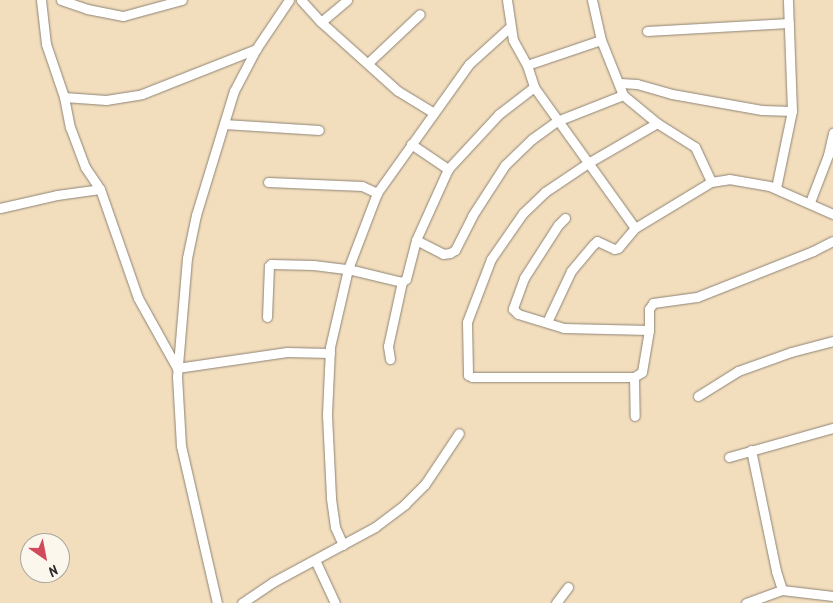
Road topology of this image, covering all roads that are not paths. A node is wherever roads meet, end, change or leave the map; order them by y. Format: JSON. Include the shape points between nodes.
{"nodes":[{"id":1,"x":41,"y":0,"type":"edge"},
{"id":2,"x":60,"y":0,"type":"edge"},
{"id":3,"x":182,"y":0,"type":"edge"},
{"id":4,"x":289,"y":0,"type":"edge"},
{"id":5,"x":301,"y":0,"type":"edge"},
{"id":6,"x":347,"y":0,"type":"edge"},
{"id":7,"x":506,"y":0,"type":"edge"},
{"id":8,"x":592,"y":0,"type":"edge"},
{"id":9,"x":788,"y":0,"type":"edge"},
{"id":10,"x":420,"y":14,"type":"dead end"},
{"id":11,"x":321,"y":22,"type":"junction"},
{"id":12,"x":789,"y":23,"type":"junction"},
{"id":13,"x":510,"y":27,"type":"junction"},
{"id":14,"x":647,"y":31,"type":"dead end"},
{"id":15,"x":602,"y":40,"type":"junction"},
{"id":16,"x":256,"y":48,"type":"junction"},
{"id":17,"x":368,"y":63,"type":"junction"},
{"id":18,"x":527,"y":65,"type":"junction"},
{"id":19,"x":620,"y":83,"type":"junction"},
{"id":20,"x":534,"y":87,"type":"junction"},
{"id":21,"x":623,"y":95,"type":"junction"},
{"id":22,"x":64,"y":97,"type":"junction"},
{"id":23,"x":792,"y":112,"type":"junction"},
{"id":24,"x":434,"y":113,"type":"junction"},
{"id":25,"x":557,"y":121,"type":"junction"},
{"id":26,"x":658,"y":123,"type":"junction"},
{"id":27,"x":224,"y":124,"type":"junction"},
{"id":28,"x":319,"y":130,"type":"dead end"},
{"id":29,"x":833,"y":133,"type":"edge"},
{"id":30,"x":411,"y":144,"type":"junction"},
{"id":31,"x":588,"y":163,"type":"junction"},
{"id":32,"x":448,"y":169,"type":"junction"},
{"id":33,"x":268,"y":182,"type":"dead end"},
{"id":34,"x":711,"y":182,"type":"junction"},
{"id":35,"x":776,"y":188,"type":"junction"},
{"id":36,"x":100,"y":189,"type":"junction"},
{"id":37,"x":377,"y":193,"type":"junction"},
{"id":38,"x":810,"y":202,"type":"junction"},
{"id":39,"x":0,"y":208,"type":"edge"},
{"id":40,"x":833,"y":214,"type":"edge"},
{"id":41,"x":565,"y":218,"type":"dead end"},
{"id":42,"x":634,"y":228,"type":"junction"},
{"id":43,"x":416,"y":240,"type":"junction"},
{"id":44,"x":833,"y":241,"type":"edge"},
{"id":45,"x":348,"y":269,"type":"junction"},
{"id":46,"x":402,"y":282,"type":"junction"},
{"id":47,"x":267,"y":317,"type":"dead end"},
{"id":48,"x":547,"y":322,"type":"junction"},
{"id":49,"x":649,"y":330,"type":"junction"},
{"id":50,"x":833,"y":341,"type":"edge"},
{"id":51,"x":330,"y":353,"type":"junction"},
{"id":52,"x":390,"y":359,"type":"dead end"},
{"id":53,"x":177,"y":368,"type":"junction"},
{"id":54,"x":634,"y":377,"type":"junction"},
{"id":55,"x":698,"y":396,"type":"dead end"},
{"id":56,"x":635,"y":416,"type":"dead end"},
{"id":57,"x":833,"y":428,"type":"edge"},
{"id":58,"x":458,"y":432,"type":"dead end"},
{"id":59,"x":751,"y":450,"type":"junction"},
{"id":60,"x":729,"y":457,"type":"dead end"},
{"id":61,"x":343,"y":545,"type":"junction"},
{"id":62,"x":315,"y":560,"type":"junction"},
{"id":63,"x":568,"y":587,"type":"dead end"},
{"id":64,"x":782,"y":590,"type":"junction"},
{"id":65,"x":833,"y":596,"type":"edge"},
{"id":66,"x":218,"y":603,"type":"edge"},
{"id":67,"x":242,"y":603,"type":"edge"},
{"id":68,"x":335,"y":603,"type":"edge"},
{"id":69,"x":556,"y":603,"type":"edge"},
{"id":70,"x":746,"y":603,"type":"edge"}],
"edges":[{"from":1,"to":22,"type":"street","via":[[46,44]]},
{"from":2,"to":3,"type":"street","via":[[123,16]]},
{"from":4,"to":16,"type":"street"},
{"from":5,"to":11,"type":"street"},
{"from":6,"to":11,"type":"street"},
{"from":7,"to":13,"type":"street"},
{"from":8,"to":15,"type":"street"},
{"from":9,"to":12,"type":"street"},
{"from":10,"to":17,"type":"street"},
{"from":11,"to":17,"type":"street"},
{"from":12,"to":14,"type":"street"},
{"from":12,"to":23,"type":"street"},
{"from":13,"to":18,"type":"street","via":[[513,40]]},
{"from":13,"to":24,"type":"street","via":[[469,64]]},
{"from":15,"to":18,"type":"street"},
{"from":15,"to":19,"type":"street"},
{"from":16,"to":22,"type":"street","via":[[142,94],[106,100]]},
{"from":16,"to":27,"type":"street","via":[[234,90]]},
{"from":17,"to":24,"type":"street","via":[[398,91]]},
{"from":18,"to":20,"type":"street"},
{"from":19,"to":21,"type":"street"},
{"from":19,"to":23,"type":"street","via":[[762,110]]},
{"from":20,"to":25,"type":"street"},
{"from":20,"to":32,"type":"street","via":[[499,114]]},
{"from":21,"to":25,"type":"street"},
{"from":21,"to":26,"type":"street"},
{"from":22,"to":36,"type":"street","via":[[70,127],[82,159]]},
{"from":23,"to":35,"type":"street"},
{"from":24,"to":30,"type":"street"},
{"from":25,"to":31,"type":"street"},
{"from":25,"to":43,"type":"street","via":[[505,165],[476,209],[455,250],[444,254]]},
{"from":26,"to":31,"type":"street"},
{"from":26,"to":34,"type":"street","via":[[695,147]]},
{"from":27,"to":28,"type":"street"},
{"from":27,"to":53,"type":"street","via":[[196,215]]},
{"from":29,"to":38,"type":"street"},
{"from":30,"to":32,"type":"street"},
{"from":30,"to":37,"type":"street"},
{"from":31,"to":42,"type":"street"},
{"from":31,"to":54,"type":"street","via":[[545,192],[523,213],[491,259],[467,322],[468,375]]},
{"from":32,"to":43,"type":"street"},
{"from":33,"to":37,"type":"street","via":[[362,186]]},
{"from":34,"to":35,"type":"street","via":[[743,180]]},
{"from":34,"to":42,"type":"street"},
{"from":35,"to":38,"type":"street"},
{"from":36,"to":39,"type":"street"},
{"from":36,"to":53,"type":"street","via":[[138,298]]},
{"from":37,"to":45,"type":"street"},
{"from":38,"to":40,"type":"street"},
{"from":41,"to":48,"type":"street","via":[[524,278],[513,306],[518,314]]},
{"from":42,"to":48,"type":"street","via":[[618,248],[597,241],[594,244],[571,271]]},
{"from":43,"to":46,"type":"street","via":[[406,279]]},
{"from":44,"to":49,"type":"street","via":[[698,297],[656,301],[649,309]]},
{"from":45,"to":46,"type":"street"},
{"from":45,"to":47,"type":"street","via":[[313,264],[271,264]]},
{"from":45,"to":51,"type":"street"},
{"from":46,"to":52,"type":"street","via":[[388,346]]},
{"from":48,"to":49,"type":"street","via":[[564,328]]},
{"from":49,"to":54,"type":"street","via":[[642,372]]},
{"from":50,"to":55,"type":"street","via":[[738,371]]},
{"from":51,"to":53,"type":"street","via":[[287,352]]},
{"from":51,"to":61,"type":"street","via":[[327,414],[331,496],[336,527]]},
{"from":53,"to":66,"type":"street","via":[[183,463]]},
{"from":54,"to":56,"type":"street"},
{"from":57,"to":59,"type":"street"},
{"from":58,"to":61,"type":"street","via":[[414,497],[375,527]]},
{"from":59,"to":60,"type":"street"},
{"from":59,"to":64,"type":"street"},
{"from":61,"to":62,"type":"street"},
{"from":62,"to":67,"type":"street"},
{"from":62,"to":68,"type":"street"},
{"from":63,"to":69,"type":"street"},
{"from":64,"to":65,"type":"street"},
{"from":64,"to":70,"type":"street"}]}
